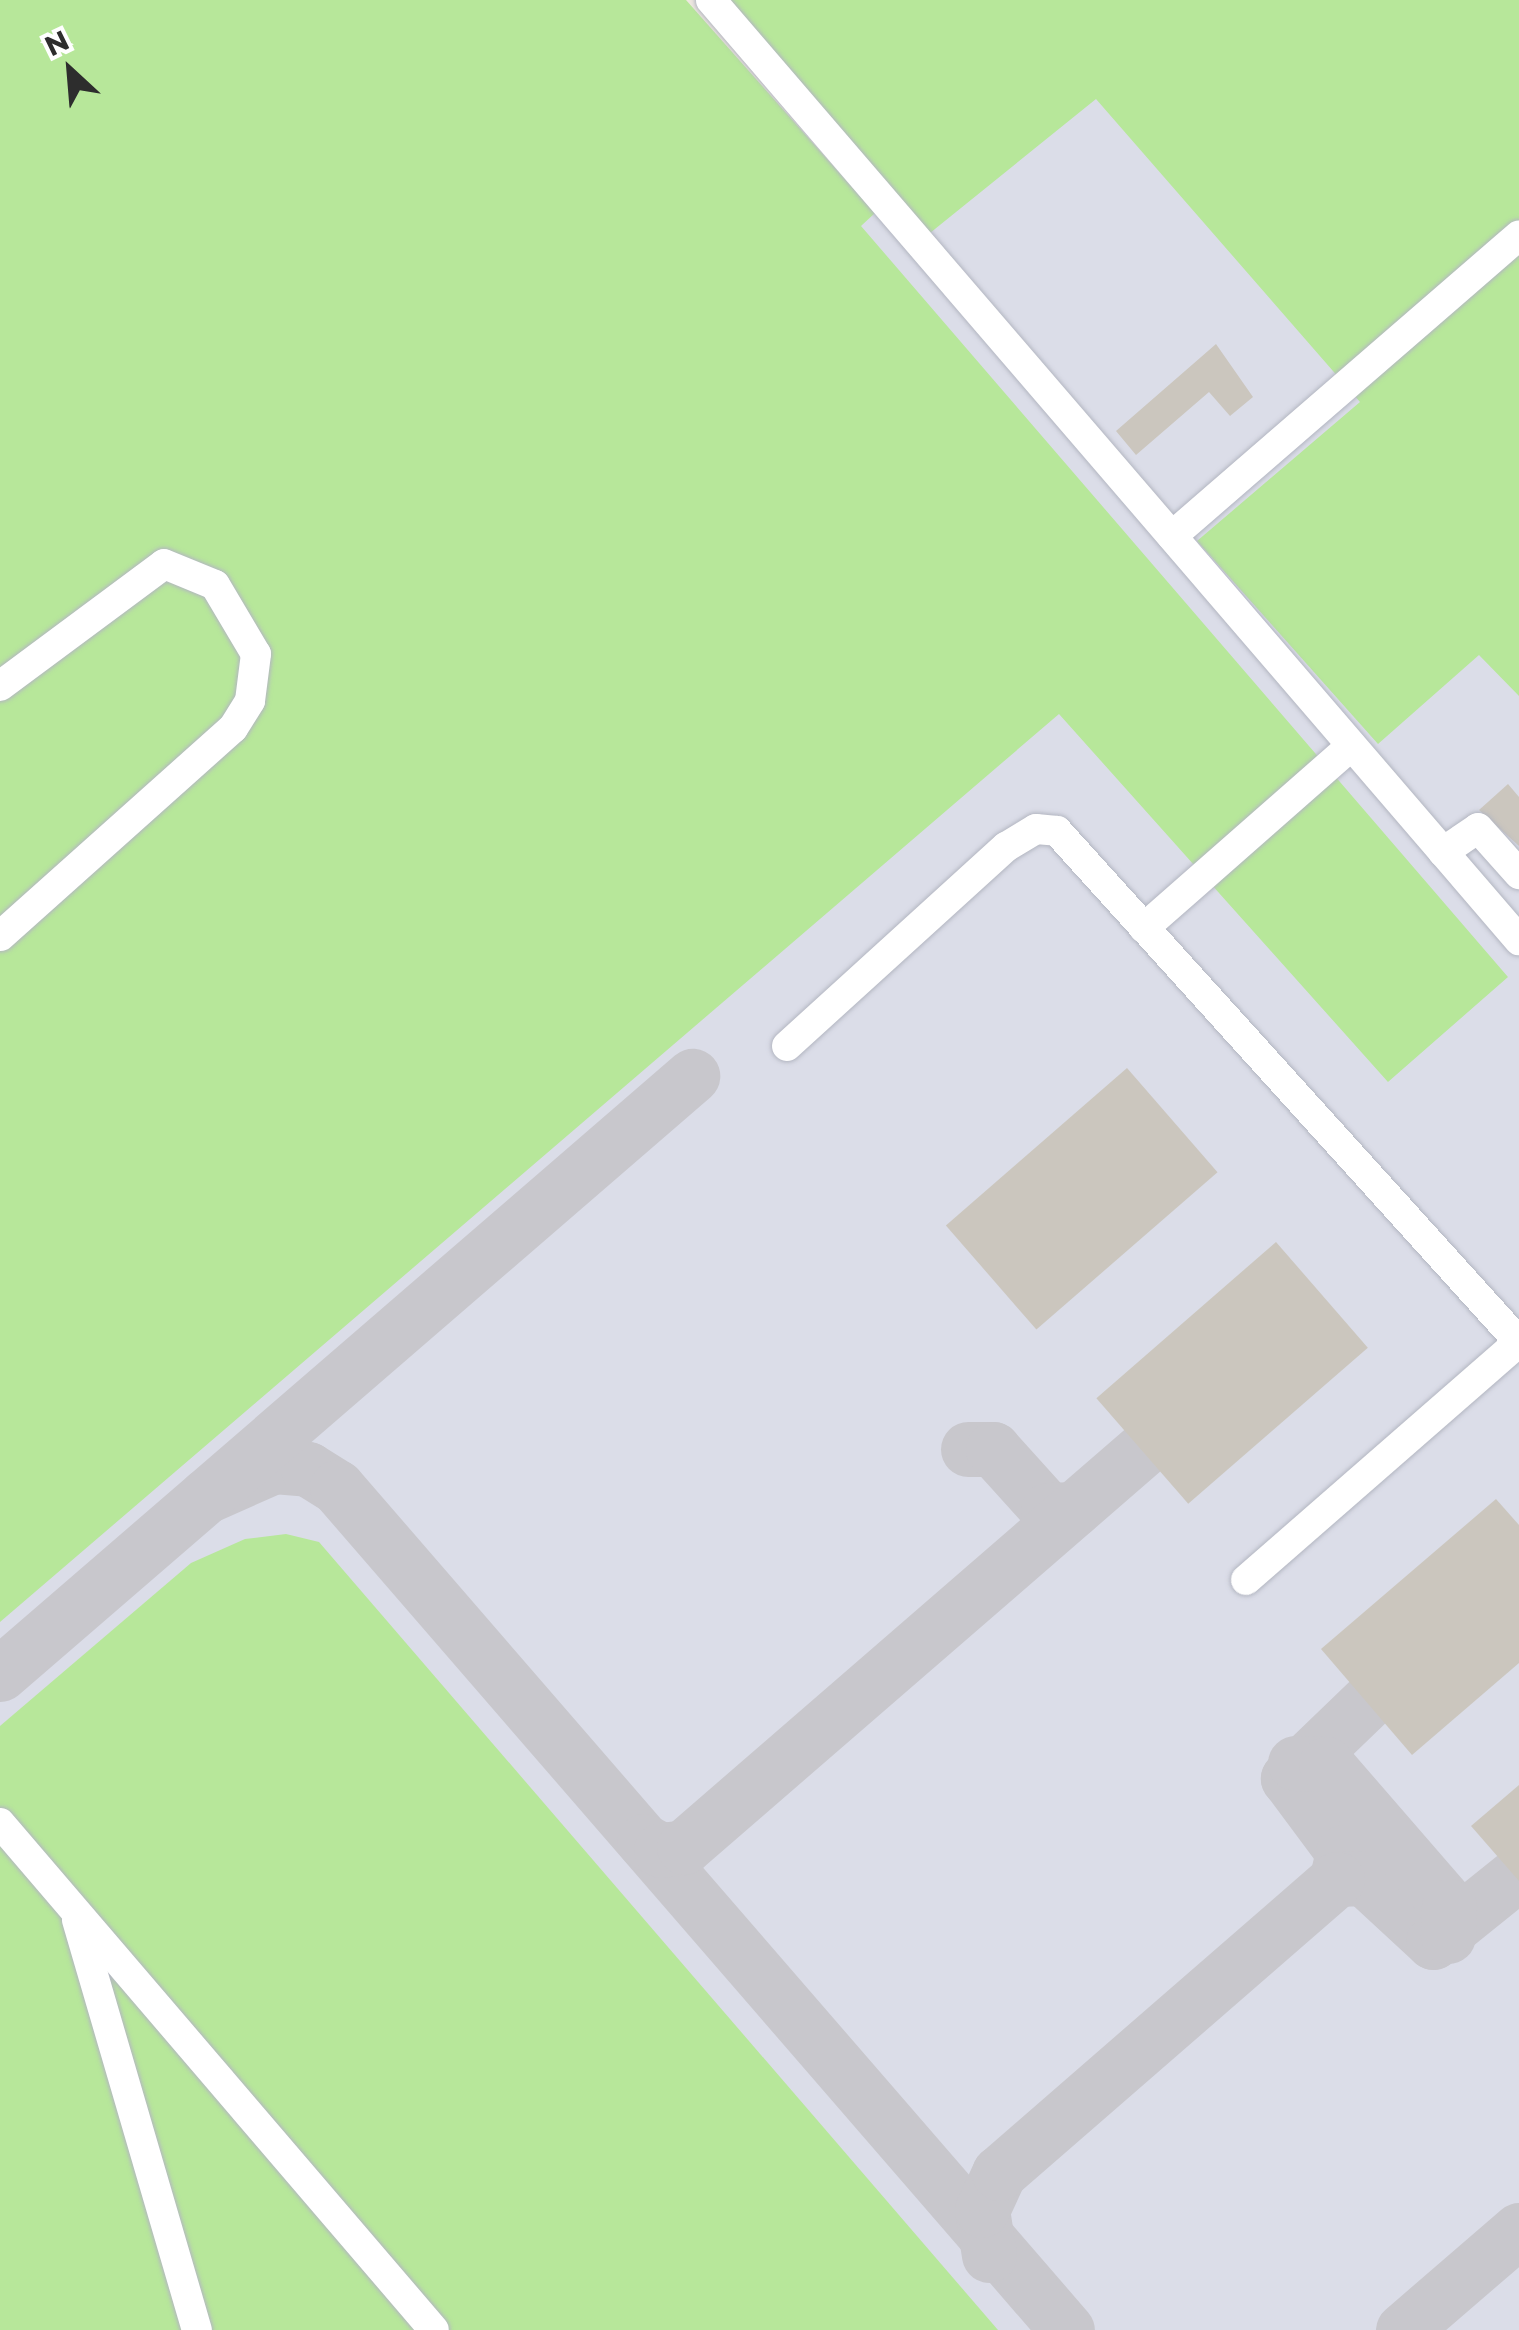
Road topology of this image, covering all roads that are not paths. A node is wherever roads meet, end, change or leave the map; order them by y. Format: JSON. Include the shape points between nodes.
{"nodes":[{"id":1,"x":711,"y":0,"type":"edge"},
{"id":2,"x":1519,"y":236,"type":"edge"},
{"id":3,"x":1172,"y":536,"type":"junction"},
{"id":4,"x":0,"y":686,"type":"edge"},
{"id":5,"x":1351,"y":746,"type":"junction"},
{"id":6,"x":1442,"y":852,"type":"junction"},
{"id":7,"x":1519,"y":874,"type":"edge"},
{"id":8,"x":1144,"y":928,"type":"junction"},
{"id":9,"x":0,"y":936,"type":"edge"},
{"id":10,"x":1519,"y":940,"type":"edge"},
{"id":11,"x":787,"y":1046,"type":"dead end"},
{"id":12,"x":1519,"y":1342,"type":"edge"},
{"id":13,"x":1246,"y":1580,"type":"dead end"},
{"id":14,"x":0,"y":1823,"type":"edge"},
{"id":15,"x":73,"y":1910,"type":"junction"},
{"id":16,"x":197,"y":2330,"type":"edge"},
{"id":17,"x":434,"y":2330,"type":"edge"}],
"edges":[{"from":1,"to":3,"type":"lane"},
{"from":2,"to":3,"type":"lane"},
{"from":3,"to":5,"type":"lane"},
{"from":4,"to":9,"type":"lane","via":[[164,564],[214,584],[256,654],[250,701],[233,728]]},
{"from":5,"to":6,"type":"lane"},
{"from":5,"to":8,"type":"lane"},
{"from":6,"to":7,"type":"lane","via":[[1478,828]]},
{"from":6,"to":10,"type":"lane"},
{"from":8,"to":11,"type":"lane","via":[[1056,831],[1036,829],[1006,846]]},
{"from":8,"to":12,"type":"lane"},
{"from":12,"to":13,"type":"lane"},
{"from":14,"to":15,"type":"lane"},
{"from":15,"to":16,"type":"lane"},
{"from":15,"to":17,"type":"lane"}]}
